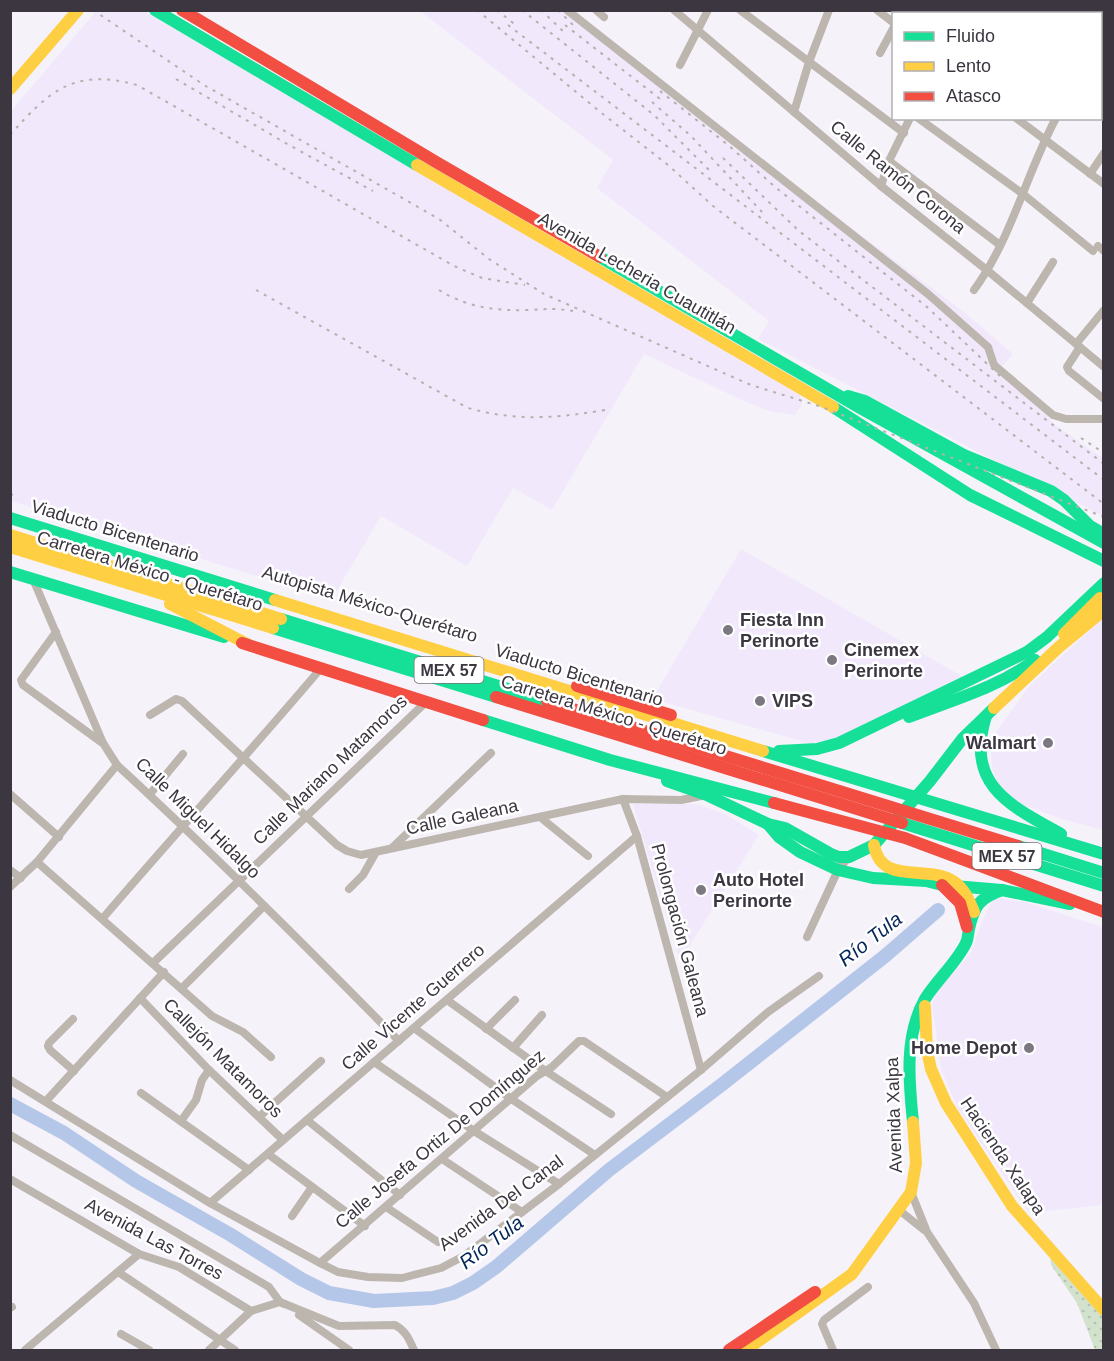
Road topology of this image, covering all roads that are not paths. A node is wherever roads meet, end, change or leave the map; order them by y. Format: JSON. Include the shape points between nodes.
{"nodes":[{"id":1,"x":78,"y":10,"type":"edge"},
{"id":2,"x":155,"y":10,"type":"edge"},
{"id":3,"x":182,"y":10,"type":"edge"},
{"id":4,"x":567,"y":10,"type":"edge"},
{"id":5,"x":596,"y":10,"type":"edge"},
{"id":6,"x":674,"y":10,"type":"edge"},
{"id":7,"x":708,"y":10,"type":"edge"},
{"id":8,"x":829,"y":10,"type":"edge"},
{"id":9,"x":878,"y":10,"type":"edge"},
{"id":10,"x":741,"y":11,"type":"edge"},
{"id":11,"x":604,"y":17,"type":"dead end"},
{"id":12,"x":892,"y":23,"type":"edge"},
{"id":13,"x":892,"y":29,"type":"edge"},
{"id":14,"x":698,"y":30,"type":"junction"},
{"id":15,"x":880,"y":53,"type":"dead end"},
{"id":16,"x":808,"y":62,"type":"junction"},
{"id":17,"x":680,"y":65,"type":"dead end"},
{"id":18,"x":10,"y":89,"type":"edge"},
{"id":19,"x":794,"y":112,"type":"junction"},
{"id":20,"x":909,"y":120,"type":"edge"},
{"id":21,"x":921,"y":120,"type":"edge"},
{"id":22,"x":1019,"y":120,"type":"edge"},
{"id":23,"x":1055,"y":120,"type":"edge"},
{"id":24,"x":904,"y":133,"type":"junction"},
{"id":25,"x":1045,"y":140,"type":"junction"},
{"id":26,"x":1104,"y":153,"type":"edge"},
{"id":27,"x":890,"y":161,"type":"junction"},
{"id":28,"x":433,"y":168,"type":"junction"},
{"id":29,"x":1090,"y":174,"type":"junction"},
{"id":30,"x":1104,"y":184,"type":"edge"},
{"id":31,"x":880,"y":186,"type":"junction"},
{"id":32,"x":1023,"y":194,"type":"junction"},
{"id":33,"x":1000,"y":245,"type":"junction"},
{"id":34,"x":1098,"y":249,"type":"edge"},
{"id":35,"x":1053,"y":262,"type":"dead end"},
{"id":36,"x":988,"y":271,"type":"junction"},
{"id":37,"x":974,"y":290,"type":"dead end"},
{"id":38,"x":1027,"y":303,"type":"junction"},
{"id":39,"x":1104,"y":310,"type":"edge"},
{"id":40,"x":1078,"y":346,"type":"junction"},
{"id":41,"x":1104,"y":367,"type":"edge"},
{"id":42,"x":830,"y":390,"type":"junction"},
{"id":43,"x":1104,"y":399,"type":"edge"},
{"id":44,"x":1104,"y":419,"type":"edge"},
{"id":45,"x":10,"y":511,"type":"edge"},
{"id":46,"x":10,"y":518,"type":"edge"},
{"id":47,"x":1104,"y":534,"type":"edge"},
{"id":48,"x":10,"y":535,"type":"edge"},
{"id":49,"x":1104,"y":543,"type":"edge"},
{"id":50,"x":10,"y":547,"type":"edge"},
{"id":51,"x":1104,"y":561,"type":"edge"},
{"id":52,"x":10,"y":572,"type":"edge"},
{"id":53,"x":33,"y":578,"type":"junction"},
{"id":54,"x":1104,"y":583,"type":"edge"},
{"id":55,"x":133,"y":585,"type":"junction"},
{"id":56,"x":1104,"y":594,"type":"edge"},
{"id":57,"x":215,"y":598,"type":"junction"},
{"id":58,"x":1104,"y":610,"type":"edge"},
{"id":59,"x":371,"y":627,"type":"junction"},
{"id":60,"x":56,"y":632,"type":"junction"},
{"id":61,"x":251,"y":645,"type":"junction"},
{"id":62,"x":322,"y":667,"type":"junction"},
{"id":63,"x":541,"y":676,"type":"junction"},
{"id":64,"x":1002,"y":680,"type":"junction"},
{"id":65,"x":427,"y":701,"type":"junction"},
{"id":66,"x":150,"y":715,"type":"dead end"},
{"id":67,"x":986,"y":716,"type":"junction"},
{"id":68,"x":870,"y":726,"type":"junction"},
{"id":69,"x":103,"y":743,"type":"junction"},
{"id":70,"x":701,"y":748,"type":"junction"},
{"id":71,"x":779,"y":750,"type":"junction"},
{"id":72,"x":491,"y":753,"type":"dead end"},
{"id":73,"x":183,"y":754,"type":"dead end"},
{"id":74,"x":245,"y":758,"type":"junction"},
{"id":75,"x":610,"y":760,"type":"junction"},
{"id":76,"x":117,"y":765,"type":"junction"},
{"id":77,"x":719,"y":789,"type":"junction"},
{"id":78,"x":10,"y":794,"type":"edge"},
{"id":79,"x":150,"y":794,"type":"junction"},
{"id":80,"x":707,"y":795,"type":"junction"},
{"id":81,"x":623,"y":799,"type":"junction"},
{"id":82,"x":886,"y":812,"type":"junction"},
{"id":83,"x":306,"y":816,"type":"junction"},
{"id":84,"x":540,"y":817,"type":"junction"},
{"id":85,"x":913,"y":821,"type":"junction"},
{"id":86,"x":768,"y":824,"type":"junction"},
{"id":87,"x":183,"y":825,"type":"junction"},
{"id":88,"x":1061,"y":834,"type":"junction"},
{"id":89,"x":637,"y":836,"type":"junction"},
{"id":90,"x":59,"y":837,"type":"junction"},
{"id":91,"x":874,"y":845,"type":"junction"},
{"id":92,"x":1104,"y":847,"type":"edge"},
{"id":93,"x":391,"y":849,"type":"junction"},
{"id":94,"x":376,"y":852,"type":"junction"},
{"id":95,"x":1104,"y":854,"type":"edge"},
{"id":96,"x":588,"y":856,"type":"dead end"},
{"id":97,"x":849,"y":857,"type":"junction"},
{"id":98,"x":38,"y":861,"type":"junction"},
{"id":99,"x":10,"y":870,"type":"edge"},
{"id":100,"x":838,"y":870,"type":"junction"},
{"id":101,"x":1104,"y":873,"type":"edge"},
{"id":102,"x":21,"y":878,"type":"junction"},
{"id":103,"x":240,"y":879,"type":"junction"},
{"id":104,"x":942,"y":885,"type":"junction"},
{"id":105,"x":10,"y":886,"type":"edge"},
{"id":106,"x":960,"y":886,"type":"junction"},
{"id":107,"x":1104,"y":886,"type":"edge"},
{"id":108,"x":349,"y":889,"type":"dead end"},
{"id":109,"x":1002,"y":890,"type":"junction"},
{"id":110,"x":264,"y":906,"type":"junction"},
{"id":111,"x":1101,"y":911,"type":"edge"},
{"id":112,"x":974,"y":912,"type":"junction"},
{"id":113,"x":103,"y":918,"type":"junction"},
{"id":114,"x":968,"y":931,"type":"junction"},
{"id":115,"x":807,"y":937,"type":"dead end"},
{"id":116,"x":153,"y":963,"type":"junction"},
{"id":117,"x":164,"y":972,"type":"junction"},
{"id":118,"x":819,"y":976,"type":"dead end"},
{"id":119,"x":182,"y":988,"type":"junction"},
{"id":120,"x":140,"y":998,"type":"junction"},
{"id":121,"x":925,"y":999,"type":"junction"},
{"id":122,"x":447,"y":1000,"type":"junction"},
{"id":123,"x":515,"y":1000,"type":"dead end"},
{"id":124,"x":542,"y":1016,"type":"dead end"},
{"id":125,"x":73,"y":1019,"type":"dead end"},
{"id":126,"x":414,"y":1028,"type":"junction"},
{"id":127,"x":486,"y":1029,"type":"junction"},
{"id":128,"x":399,"y":1041,"type":"junction"},
{"id":129,"x":513,"y":1048,"type":"junction"},
{"id":130,"x":271,"y":1057,"type":"dead end"},
{"id":131,"x":321,"y":1061,"type":"dead end"},
{"id":132,"x":374,"y":1062,"type":"junction"},
{"id":133,"x":209,"y":1070,"type":"junction"},
{"id":134,"x":544,"y":1070,"type":"junction"},
{"id":135,"x":701,"y":1070,"type":"junction"},
{"id":136,"x":74,"y":1071,"type":"junction"},
{"id":137,"x":10,"y":1080,"type":"edge"},
{"id":138,"x":141,"y":1093,"type":"dead end"},
{"id":139,"x":667,"y":1097,"type":"junction"},
{"id":140,"x":510,"y":1098,"type":"junction"},
{"id":141,"x":46,"y":1101,"type":"junction"},
{"id":142,"x":611,"y":1114,"type":"dead end"},
{"id":143,"x":259,"y":1117,"type":"junction"},
{"id":144,"x":308,"y":1120,"type":"junction"},
{"id":145,"x":180,"y":1121,"type":"junction"},
{"id":146,"x":474,"y":1131,"type":"junction"},
{"id":147,"x":10,"y":1135,"type":"edge"},
{"id":148,"x":283,"y":1140,"type":"junction"},
{"id":149,"x":268,"y":1154,"type":"junction"},
{"id":150,"x":595,"y":1155,"type":"junction"},
{"id":151,"x":442,"y":1159,"type":"junction"},
{"id":152,"x":249,"y":1170,"type":"junction"},
{"id":153,"x":10,"y":1179,"type":"edge"},
{"id":154,"x":559,"y":1184,"type":"junction"},
{"id":155,"x":312,"y":1187,"type":"junction"},
{"id":156,"x":910,"y":1192,"type":"junction"},
{"id":157,"x":400,"y":1195,"type":"junction"},
{"id":158,"x":210,"y":1203,"type":"junction"},
{"id":159,"x":386,"y":1207,"type":"junction"},
{"id":160,"x":899,"y":1210,"type":"junction"},
{"id":161,"x":522,"y":1212,"type":"junction"},
{"id":162,"x":292,"y":1216,"type":"dead end"},
{"id":163,"x":364,"y":1226,"type":"junction"},
{"id":164,"x":927,"y":1232,"type":"junction"},
{"id":165,"x":438,"y":1242,"type":"dead end"},
{"id":166,"x":139,"y":1254,"type":"junction"},
{"id":167,"x":320,"y":1263,"type":"junction"},
{"id":168,"x":118,"y":1272,"type":"junction"},
{"id":169,"x":868,"y":1287,"type":"dead end"},
{"id":170,"x":280,"y":1302,"type":"junction"},
{"id":171,"x":1104,"y":1310,"type":"edge"},
{"id":172,"x":251,"y":1311,"type":"junction"},
{"id":173,"x":121,"y":1334,"type":"dead end"},
{"id":174,"x":219,"y":1341,"type":"junction"},
{"id":175,"x":28,"y":1348,"type":"edge"},
{"id":176,"x":738,"y":1349,"type":"edge"},
{"id":177,"x":40,"y":1350,"type":"edge"},
{"id":178,"x":149,"y":1350,"type":"edge"},
{"id":179,"x":209,"y":1350,"type":"edge"},
{"id":180,"x":235,"y":1350,"type":"edge"},
{"id":181,"x":349,"y":1350,"type":"edge"},
{"id":182,"x":414,"y":1350,"type":"edge"},
{"id":183,"x":833,"y":1350,"type":"edge"},
{"id":184,"x":996,"y":1350,"type":"edge"}],
"edges":[{"from":1,"to":18,"type":"main road"},
{"from":2,"to":28,"type":"main road","name":"Avenida Lecheria Cuautitlán"},
{"from":3,"to":28,"type":"main road","name":"Avenida Lecheria Cuautitlán"},
{"from":4,"to":44,"type":"street","via":[[928,294],[988,347],[994,365],[1053,415]]},
{"from":5,"to":11,"type":"street"},
{"from":6,"to":14,"type":"street","name":"Calle Ramón Corona"},
{"from":7,"to":14,"type":"street"},
{"from":8,"to":16,"type":"street"},
{"from":9,"to":12,"type":"street"},
{"from":10,"to":16,"type":"street"},
{"from":13,"to":15,"type":"street"},
{"from":14,"to":17,"type":"street"},
{"from":14,"to":19,"type":"street","name":"Calle Ramón Corona"},
{"from":16,"to":19,"type":"street"},
{"from":16,"to":24,"type":"street"},
{"from":19,"to":31,"type":"street","name":"Calle Ramón Corona"},
{"from":20,"to":24,"type":"street"},
{"from":21,"to":32,"type":"street"},
{"from":22,"to":25,"type":"street"},
{"from":23,"to":25,"type":"street"},
{"from":24,"to":27,"type":"street"},
{"from":25,"to":29,"type":"street"},
{"from":25,"to":32,"type":"street"},
{"from":26,"to":29,"type":"street"},
{"from":27,"to":31,"type":"street"},
{"from":27,"to":33,"type":"street"},
{"from":28,"to":42,"type":"main road","name":"Avenida Lecheria Cuautitlán"},
{"from":28,"to":51,"type":"main road","name":"Avenida Lecheria Cuautitlán","via":[[858,422],[970,495]]},
{"from":29,"to":30,"type":"street"},
{"from":31,"to":36,"type":"street","name":"Calle Ramón Corona"},
{"from":32,"to":33,"type":"street"},
{"from":32,"to":34,"type":"street"},
{"from":33,"to":36,"type":"street"},
{"from":35,"to":38,"type":"street"},
{"from":36,"to":37,"type":"street"},
{"from":36,"to":38,"type":"street","name":"Calle Ramón Corona"},
{"from":38,"to":40,"type":"street","name":"Calle Ramón Corona"},
{"from":39,"to":40,"type":"street"},
{"from":40,"to":41,"type":"street","name":"Calle Ramón Corona"},
{"from":40,"to":43,"type":"street","via":[[1066,367]]},
{"from":42,"to":47,"type":"main road","via":[[865,401],[964,455],[1051,491]]},
{"from":42,"to":49,"type":"main road","name":"Avenida Lecheria Cuautitlán"},
{"from":45,"to":59,"type":"main road","name":"Autopista México-Querétaro"},
{"from":46,"to":59,"type":"main road","name":"Viaducto Bicentenario"},
{"from":48,"to":57,"type":"main road","name":"Carretera México - Querétaro","number":"MEX 57"},
{"from":50,"to":55,"type":"main road","name":"Carretera México - Querétaro","number":"MEX 57"},
{"from":52,"to":53,"type":"main road"},
{"from":53,"to":60,"type":"street","name":"Calle Miguel Hidalgo"},
{"from":53,"to":61,"type":"main road"},
{"from":54,"to":68,"type":"main road","via":[[1027,652]]},
{"from":55,"to":61,"type":"main road"},
{"from":55,"to":82,"type":"main road","name":"Carretera México - Querétaro","number":"MEX 57"},
{"from":56,"to":64,"type":"main road","via":[[1051,647],[1026,668]]},
{"from":57,"to":59,"type":"main road"},
{"from":57,"to":70,"type":"main road","name":"Carretera México - Querétaro","number":"MEX 57"},
{"from":58,"to":67,"type":"main road"},
{"from":59,"to":63,"type":"main road","name":"Autopista México-Querétaro"},
{"from":59,"to":95,"type":"main road","name":"Viaducto Bicentenario","via":[[750,748]]},
{"from":60,"to":69,"type":"street","name":"Calle Miguel Hidalgo"},
{"from":60,"to":69,"type":"street","via":[[21,680],[23,685]]},
{"from":61,"to":62,"type":"main road"},
{"from":62,"to":65,"type":"main road"},
{"from":62,"to":74,"type":"street"},
{"from":63,"to":70,"type":"main road"},
{"from":63,"to":71,"type":"main road","name":"Autopista México-Querétaro"},
{"from":64,"to":67,"type":"main road"},
{"from":64,"to":68,"type":"main road","via":[[903,719]]},
{"from":65,"to":75,"type":"main road"},
{"from":65,"to":83,"type":"street","name":"Calle Mariano Matamoros"},
{"from":66,"to":74,"type":"street","name":"Calle Galeana","via":[[170,700],[182,701]]},
{"from":67,"to":88,"type":"main road","via":[[980,758],[986,778],[999,796]]},
{"from":67,"to":91,"type":"main road"},
{"from":68,"to":71,"type":"main road","via":[[824,749]]},
{"from":69,"to":76,"type":"street","name":"Calle Miguel Hidalgo"},
{"from":70,"to":82,"type":"main road","name":"Carretera México - Querétaro","number":"MEX 57"},
{"from":71,"to":88,"type":"main road","name":"Autopista México-Querétaro"},
{"from":72,"to":93,"type":"street"},
{"from":73,"to":79,"type":"street"},
{"from":74,"to":83,"type":"street","name":"Calle Galeana"},
{"from":74,"to":87,"type":"street"},
{"from":75,"to":77,"type":"main road"},
{"from":75,"to":80,"type":"main road"},
{"from":76,"to":79,"type":"street","name":"Calle Miguel Hidalgo"},
{"from":76,"to":90,"type":"street"},
{"from":77,"to":80,"type":"street","name":"Calle Galeana"},
{"from":77,"to":111,"type":"main road","via":[[904,838]]},
{"from":78,"to":90,"type":"street"},
{"from":79,"to":87,"type":"street","name":"Calle Miguel Hidalgo"},
{"from":80,"to":81,"type":"street","name":"Calle Galeana","via":[[681,800]]},
{"from":80,"to":86,"type":"main road"},
{"from":81,"to":84,"type":"street","name":"Calle Galeana"},
{"from":81,"to":89,"type":"street","name":"Prolongación Galeana"},
{"from":82,"to":85,"type":"main road","name":"Carretera México - Querétaro","number":"MEX 57"},
{"from":83,"to":94,"type":"street","name":"Calle Galeana","via":[[347,851],[361,855]]},
{"from":83,"to":103,"type":"street","name":"Calle Mariano Matamoros"},
{"from":84,"to":93,"type":"street","name":"Calle Galeana"},
{"from":84,"to":96,"type":"street"},
{"from":85,"to":101,"type":"main road","name":"Carretera México - Querétaro","number":"MEX 57"},
{"from":85,"to":107,"type":"main road","name":"Carretera México - Querétaro","number":"MEX 57"},
{"from":86,"to":97,"type":"main road","via":[[785,828],[831,854]]},
{"from":86,"to":100,"type":"main road","via":[[800,852]]},
{"from":87,"to":103,"type":"street","name":"Calle Miguel Hidalgo"},
{"from":87,"to":113,"type":"street"},
{"from":88,"to":92,"type":"main road"},
{"from":89,"to":122,"type":"street","name":"Calle Vicente Guerrero"},
{"from":89,"to":135,"type":"street","name":"Prolongación Galeana"},
{"from":90,"to":98,"type":"street"},
{"from":91,"to":97,"type":"main road"},
{"from":91,"to":106,"type":"main road","via":[[886,867],[936,874]]},
{"from":93,"to":94,"type":"street","name":"Calle Galeana"},
{"from":94,"to":108,"type":"street","via":[[363,875]]},
{"from":97,"to":100,"type":"street"},
{"from":98,"to":102,"type":"street"},
{"from":98,"to":113,"type":"street"},
{"from":99,"to":102,"type":"street"},
{"from":100,"to":104,"type":"main road"},
{"from":100,"to":115,"type":"street"},
{"from":102,"to":105,"type":"street"},
{"from":103,"to":110,"type":"street","name":"Calle Miguel Hidalgo"},
{"from":103,"to":116,"type":"street","name":"Calle Mariano Matamoros"},
{"from":104,"to":106,"type":"main road"},
{"from":104,"to":114,"type":"main road","via":[[961,903]]},
{"from":106,"to":109,"type":"main road"},
{"from":106,"to":112,"type":"main road"},
{"from":109,"to":111,"type":"main road"},
{"from":109,"to":112,"type":"main road","name":"Avenida Xalpa","via":[[981,899]]},
{"from":110,"to":119,"type":"street"},
{"from":110,"to":128,"type":"street","name":"Calle Miguel Hidalgo"},
{"from":112,"to":114,"type":"main road","name":"Avenida Xalpa"},
{"from":113,"to":116,"type":"street"},
{"from":114,"to":121,"type":"main road","name":"Avenida Xalpa","via":[[961,952]]},
{"from":116,"to":117,"type":"street"},
{"from":117,"to":119,"type":"street"},
{"from":117,"to":120,"type":"street"},
{"from":118,"to":135,"type":"street","name":"Avenida Del Canal","via":[[768,1012]]},
{"from":119,"to":130,"type":"street","via":[[212,1016],[243,1032]]},
{"from":120,"to":133,"type":"street","name":"Callejón Matamoros"},
{"from":120,"to":136,"type":"street"},
{"from":121,"to":156,"type":"main road","name":"Avenida Xalpa","via":[[915,1020],[910,1055],[916,1163]]},
{"from":121,"to":171,"type":"main road","name":"Hacienda Xalapa","via":[[927,1060],[948,1108],[1023,1220]]},
{"from":122,"to":126,"type":"street","name":"Calle Vicente Guerrero"},
{"from":122,"to":127,"type":"street"},
{"from":123,"to":127,"type":"street"},
{"from":124,"to":129,"type":"street"},
{"from":125,"to":136,"type":"street","via":[[48,1046]]},
{"from":126,"to":128,"type":"street","name":"Calle Vicente Guerrero"},
{"from":126,"to":140,"type":"street"},
{"from":127,"to":129,"type":"street"},
{"from":128,"to":132,"type":"street","name":"Calle Vicente Guerrero"},
{"from":129,"to":134,"type":"street"},
{"from":131,"to":143,"type":"street"},
{"from":132,"to":144,"type":"street","name":"Calle Vicente Guerrero"},
{"from":132,"to":146,"type":"street"},
{"from":133,"to":143,"type":"street","name":"Callejón Matamoros"},
{"from":133,"to":145,"type":"street","via":[[196,1100]]},
{"from":134,"to":139,"type":"street","name":"Calle Josefa Ortiz De Domínguez","via":[[581,1040]]},
{"from":134,"to":140,"type":"street","name":"Calle Josefa Ortiz De Domínguez"},
{"from":134,"to":142,"type":"street"},
{"from":135,"to":139,"type":"street","name":"Avenida Del Canal"},
{"from":136,"to":141,"type":"street"},
{"from":137,"to":141,"type":"street","name":"Avenida Del Canal"},
{"from":138,"to":145,"type":"street"},
{"from":139,"to":150,"type":"street","name":"Avenida Del Canal"},
{"from":140,"to":146,"type":"street","name":"Calle Josefa Ortiz De Domínguez"},
{"from":140,"to":150,"type":"street"},
{"from":141,"to":158,"type":"street","name":"Avenida Del Canal"},
{"from":143,"to":148,"type":"street","name":"Callejón Matamoros"},
{"from":144,"to":148,"type":"street","name":"Calle Vicente Guerrero"},
{"from":144,"to":157,"type":"street"},
{"from":145,"to":152,"type":"street"},
{"from":146,"to":151,"type":"street","name":"Calle Josefa Ortiz De Domínguez"},
{"from":146,"to":154,"type":"street"},
{"from":147,"to":170,"type":"street","via":[[268,1287]]},
{"from":148,"to":149,"type":"street","name":"Calle Vicente Guerrero"},
{"from":149,"to":152,"type":"street","name":"Calle Vicente Guerrero"},
{"from":149,"to":155,"type":"street"},
{"from":150,"to":154,"type":"street","name":"Avenida Del Canal"},
{"from":151,"to":157,"type":"street","name":"Calle Josefa Ortiz De Domínguez"},
{"from":151,"to":161,"type":"street"},
{"from":152,"to":158,"type":"street","name":"Calle Vicente Guerrero"},
{"from":153,"to":166,"type":"street","name":"Avenida Las Torres"},
{"from":154,"to":161,"type":"street","name":"Avenida Del Canal"},
{"from":155,"to":162,"type":"street"},
{"from":155,"to":163,"type":"street"},
{"from":156,"to":160,"type":"main road","name":"Avenida Xalpa"},
{"from":156,"to":164,"type":"street"},
{"from":157,"to":159,"type":"street","name":"Calle Josefa Ortiz De Domínguez"},
{"from":158,"to":167,"type":"street","name":"Avenida Del Canal"},
{"from":159,"to":163,"type":"street","name":"Calle Josefa Ortiz De Domínguez"},
{"from":159,"to":165,"type":"street"},
{"from":160,"to":164,"type":"street"},
{"from":160,"to":176,"type":"main road","name":"Avenida Xalpa","via":[[852,1274]]},
{"from":161,"to":167,"type":"street","name":"Avenida Del Canal","via":[[464,1256],[441,1268],[402,1278],[348,1274]]},
{"from":163,"to":167,"type":"street","name":"Calle Josefa Ortiz De Domínguez"},
{"from":164,"to":184,"type":"street","via":[[974,1303]]},
{"from":166,"to":168,"type":"street"},
{"from":166,"to":172,"type":"street","name":"Avenida Las Torres","via":[[178,1267]]},
{"from":168,"to":174,"type":"street"},
{"from":168,"to":175,"type":"street"},
{"from":169,"to":183,"type":"street","via":[[824,1320],[822,1324]]},
{"from":170,"to":172,"type":"street"},
{"from":170,"to":181,"type":"street"},
{"from":170,"to":182,"type":"street","via":[[339,1326],[395,1325],[408,1336]]},
{"from":172,"to":174,"type":"street"},
{"from":173,"to":178,"type":"street"},
{"from":174,"to":179,"type":"street"},
{"from":174,"to":180,"type":"street"},
{"from":175,"to":177,"type":"street"}]}
